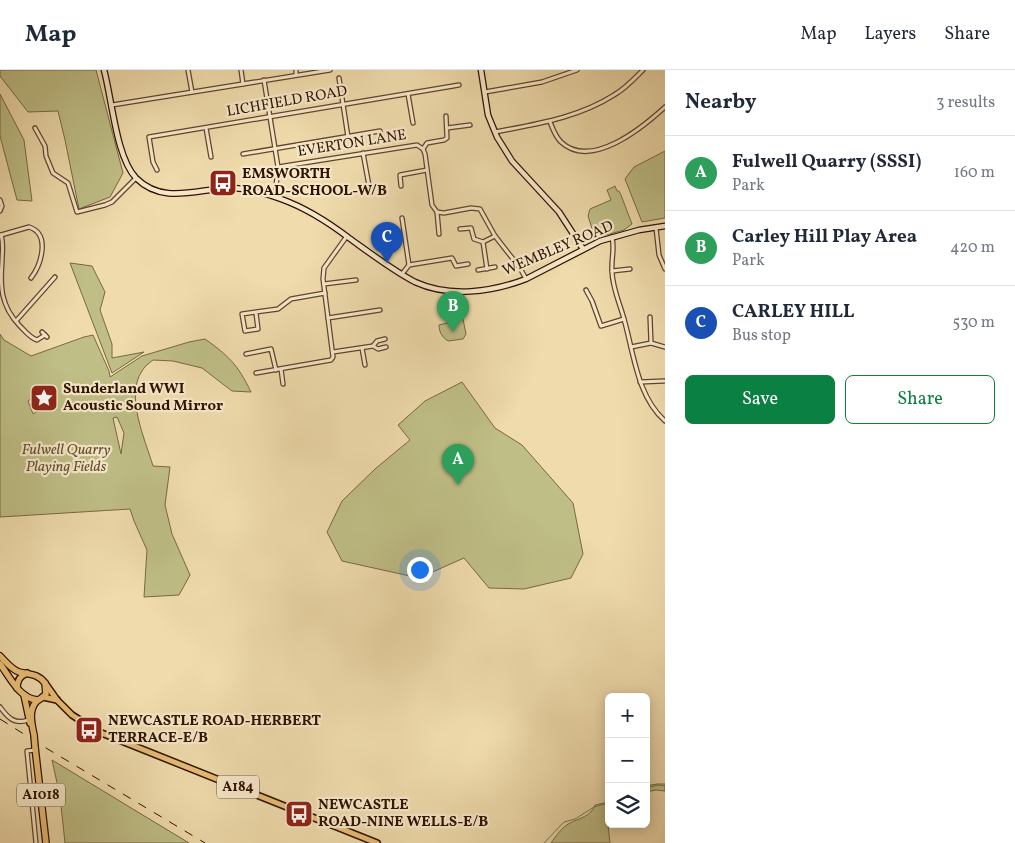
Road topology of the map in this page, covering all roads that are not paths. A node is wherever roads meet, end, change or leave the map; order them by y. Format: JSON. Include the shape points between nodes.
{"nodes":[{"id":1,"x":104,"y":70,"type":"edge"},
{"id":2,"x":188,"y":70,"type":"edge"},
{"id":3,"x":241,"y":70,"type":"edge"},
{"id":4,"x":296,"y":70,"type":"edge"},
{"id":5,"x":330,"y":70,"type":"edge"},
{"id":6,"x":481,"y":70,"type":"edge"},
{"id":7,"x":577,"y":70,"type":"edge"},
{"id":8,"x":643,"y":70,"type":"edge"},
{"id":9,"x":296,"y":75,"type":"junction"},
{"id":10,"x":339,"y":78,"type":"dead end"},
{"id":11,"x":264,"y":80,"type":"junction"},
{"id":12,"x":243,"y":84,"type":"junction"},
{"id":13,"x":459,"y":85,"type":"dead end"},
{"id":14,"x":192,"y":92,"type":"junction"},
{"id":15,"x":485,"y":92,"type":"junction"},
{"id":16,"x":408,"y":94,"type":"junction"},
{"id":17,"x":343,"y":103,"type":"junction"},
{"id":18,"x":112,"y":105,"type":"junction"},
{"id":19,"x":665,"y":107,"type":"edge"},
{"id":20,"x":270,"y":116,"type":"junction"},
{"id":21,"x":446,"y":116,"type":"dead end"},
{"id":22,"x":550,"y":122,"type":"junction"},
{"id":23,"x":413,"y":123,"type":"dead end"},
{"id":24,"x":470,"y":125,"type":"dead end"},
{"id":25,"x":35,"y":128,"type":"dead end"},
{"id":26,"x":206,"y":128,"type":"junction"},
{"id":27,"x":447,"y":128,"type":"junction"},
{"id":28,"x":380,"y":132,"type":"dead end"},
{"id":29,"x":495,"y":132,"type":"junction"},
{"id":30,"x":348,"y":137,"type":"junction"},
{"id":31,"x":276,"y":149,"type":"junction"},
{"id":32,"x":423,"y":149,"type":"junction"},
{"id":33,"x":363,"y":153,"type":"junction"},
{"id":34,"x":243,"y":154,"type":"dead end"},
{"id":35,"x":211,"y":157,"type":"dead end"},
{"id":36,"x":278,"y":167,"type":"junction"},
{"id":37,"x":157,"y":170,"type":"dead end"},
{"id":38,"x":427,"y":170,"type":"junction"},
{"id":39,"x":136,"y":178,"type":"junction"},
{"id":40,"x":401,"y":186,"type":"dead end"},
{"id":41,"x":370,"y":191,"type":"dead end"},
{"id":42,"x":275,"y":197,"type":"junction"},
{"id":43,"x":0,"y":200,"type":"edge"},
{"id":44,"x":0,"y":211,"type":"edge"},
{"id":45,"x":437,"y":212,"type":"junction"},
{"id":46,"x":402,"y":218,"type":"dead end"},
{"id":47,"x":665,"y":226,"type":"edge"},
{"id":48,"x":460,"y":228,"type":"dead end"},
{"id":49,"x":656,"y":228,"type":"junction"},
{"id":50,"x":439,"y":234,"type":"dead end"},
{"id":51,"x":1,"y":235,"type":"edge"},
{"id":52,"x":346,"y":236,"type":"junction"},
{"id":53,"x":495,"y":236,"type":"junction"},
{"id":54,"x":612,"y":237,"type":"junction"},
{"id":55,"x":483,"y":242,"type":"junction"},
{"id":56,"x":583,"y":249,"type":"junction"},
{"id":57,"x":468,"y":264,"type":"dead end"},
{"id":58,"x":409,"y":265,"type":"junction"},
{"id":59,"x":495,"y":267,"type":"dead end"},
{"id":60,"x":487,"y":268,"type":"junction"},
{"id":61,"x":630,"y":269,"type":"dead end"},
{"id":62,"x":665,"y":269,"type":"edge"},
{"id":63,"x":478,"y":270,"type":"dead end"},
{"id":64,"x":612,"y":271,"type":"junction"},
{"id":65,"x":402,"y":274,"type":"junction"},
{"id":66,"x":55,"y":277,"type":"dead end"},
{"id":67,"x":31,"y":278,"type":"dead end"},
{"id":68,"x":526,"y":279,"type":"junction"},
{"id":69,"x":356,"y":280,"type":"dead end"},
{"id":70,"x":324,"y":284,"type":"junction"},
{"id":71,"x":586,"y":290,"type":"dead end"},
{"id":72,"x":325,"y":293,"type":"junction"},
{"id":73,"x":380,"y":310,"type":"dead end"},
{"id":74,"x":256,"y":313,"type":"junction"},
{"id":75,"x":650,"y":317,"type":"dead end"},
{"id":76,"x":328,"y":318,"type":"junction"},
{"id":77,"x":624,"y":319,"type":"junction"},
{"id":78,"x":16,"y":321,"type":"junction"},
{"id":79,"x":42,"y":332,"type":"dead end"},
{"id":80,"x":385,"y":339,"type":"dead end"},
{"id":81,"x":651,"y":343,"type":"junction"},
{"id":82,"x":373,"y":346,"type":"junction"},
{"id":83,"x":386,"y":347,"type":"dead end"},
{"id":84,"x":631,"y":347,"type":"junction"},
{"id":85,"x":665,"y":347,"type":"edge"},
{"id":86,"x":362,"y":348,"type":"junction"},
{"id":87,"x":333,"y":352,"type":"junction"},
{"id":88,"x":246,"y":354,"type":"dead end"},
{"id":89,"x":365,"y":365,"type":"dead end"},
{"id":90,"x":281,"y":369,"type":"junction"},
{"id":91,"x":276,"y":370,"type":"junction"},
{"id":92,"x":256,"y":373,"type":"dead end"},
{"id":93,"x":664,"y":381,"type":"edge"},
{"id":94,"x":640,"y":382,"type":"junction"},
{"id":95,"x":283,"y":384,"type":"dead end"},
{"id":96,"x":665,"y":421,"type":"edge"},
{"id":97,"x":0,"y":656,"type":"edge"},
{"id":98,"x":0,"y":664,"type":"edge"},
{"id":99,"x":27,"y":673,"type":"junction"},
{"id":100,"x":46,"y":683,"type":"junction"},
{"id":101,"x":17,"y":688,"type":"junction"},
{"id":102,"x":24,"y":695,"type":"junction"},
{"id":103,"x":40,"y":699,"type":"junction"},
{"id":104,"x":57,"y":700,"type":"junction"},
{"id":105,"x":0,"y":708,"type":"edge"},
{"id":106,"x":30,"y":722,"type":"junction"},
{"id":107,"x":36,"y":748,"type":"junction"},
{"id":108,"x":36,"y":843,"type":"edge"},
{"id":109,"x":46,"y":843,"type":"edge"},
{"id":110,"x":377,"y":843,"type":"edge"}],
"edges":[{"from":1,"to":18,"type":"street"},
{"from":2,"to":14,"type":"street"},
{"from":3,"to":12,"type":"street"},
{"from":4,"to":9,"type":"street"},
{"from":5,"to":9,"type":"street"},
{"from":6,"to":15,"type":"street"},
{"from":7,"to":15,"type":"street","via":[[542,82]]},
{"from":8,"to":22,"type":"street","via":[[614,96]]},
{"from":9,"to":11,"type":"street"},
{"from":10,"to":17,"type":"street"},
{"from":11,"to":12,"type":"street"},
{"from":11,"to":20,"type":"street"},
{"from":12,"to":14,"type":"street"},
{"from":13,"to":16,"type":"street","name":"LICHFIELD ROAD"},
{"from":14,"to":18,"type":"street"},
{"from":15,"to":29,"type":"street","via":[[488,115]]},
{"from":16,"to":17,"type":"street","name":"LICHFIELD ROAD"},
{"from":16,"to":23,"type":"street"},
{"from":17,"to":20,"type":"street","name":"LICHFIELD ROAD"},
{"from":17,"to":30,"type":"street"},
{"from":18,"to":39,"type":"street","via":[[123,156]]},
{"from":19,"to":22,"type":"street","via":[[624,138],[606,148],[588,152],[572,149],[561,142]]},
{"from":20,"to":26,"type":"street","name":"LICHFIELD ROAD"},
{"from":20,"to":31,"type":"street"},
{"from":21,"to":27,"type":"street"},
{"from":22,"to":29,"type":"street"},
{"from":24,"to":27,"type":"street"},
{"from":25,"to":39,"type":"street","via":[[45,146],[53,173],[68,183],[77,212],[112,202]]},
{"from":26,"to":35,"type":"street"},
{"from":26,"to":37,"type":"street","name":"LICHFIELD ROAD","via":[[149,137]]},
{"from":27,"to":32,"type":"street","via":[[444,140],[427,143]]},
{"from":28,"to":30,"type":"street"},
{"from":29,"to":56,"type":"street","via":[[512,161],[559,212]]},
{"from":30,"to":31,"type":"street"},
{"from":31,"to":34,"type":"street"},
{"from":31,"to":36,"type":"street"},
{"from":32,"to":33,"type":"street","name":"EVERTON LANE","via":[[417,145]]},
{"from":32,"to":38,"type":"street","name":"EVERTON LANE"},
{"from":33,"to":36,"type":"street","name":"EVERTON LANE"},
{"from":33,"to":41,"type":"street"},
{"from":36,"to":42,"type":"street"},
{"from":38,"to":40,"type":"street","via":[[400,175]]},
{"from":38,"to":45,"type":"street","name":"EVERTON LANE","via":[[432,205]]},
{"from":39,"to":42,"type":"street","name":"WEMBLEY ROAD","via":[[164,193],[230,188]]},
{"from":42,"to":52,"type":"street","name":"WEMBLEY ROAD","via":[[296,204]]},
{"from":43,"to":44,"type":"street"},
{"from":45,"to":50,"type":"street","name":"EVERTON LANE"},
{"from":45,"to":53,"type":"street","via":[[480,209]]},
{"from":46,"to":58,"type":"street"},
{"from":47,"to":49,"type":"street","name":"WEMBLEY ROAD"},
{"from":48,"to":55,"type":"street","via":[[471,228],[474,239]]},
{"from":49,"to":54,"type":"street","name":"WEMBLEY ROAD"},
{"from":49,"to":62,"type":"street","via":[[659,255]]},
{"from":51,"to":67,"type":"street","via":[[29,227],[40,236],[40,263]]},
{"from":51,"to":78,"type":"street","via":[[3,299]]},
{"from":52,"to":65,"type":"street","name":"WEMBLEY ROAD"},
{"from":52,"to":70,"type":"street","via":[[324,268]]},
{"from":53,"to":55,"type":"street"},
{"from":53,"to":68,"type":"street"},
{"from":54,"to":56,"type":"street","name":"WEMBLEY ROAD"},
{"from":54,"to":64,"type":"street"},
{"from":55,"to":60,"type":"street"},
{"from":56,"to":68,"type":"street","name":"WEMBLEY ROAD"},
{"from":57,"to":58,"type":"street","via":[[456,266],[452,258]]},
{"from":58,"to":65,"type":"street"},
{"from":59,"to":60,"type":"street"},
{"from":60,"to":63,"type":"street"},
{"from":61,"to":64,"type":"street"},
{"from":64,"to":77,"type":"street"},
{"from":65,"to":68,"type":"street","name":"WEMBLEY ROAD","via":[[438,289],[460,291],[482,290]]},
{"from":66,"to":78,"type":"street"},
{"from":69,"to":70,"type":"street"},
{"from":70,"to":72,"type":"street"},
{"from":71,"to":77,"type":"street","via":[[601,326]]},
{"from":72,"to":74,"type":"street","via":[[298,297],[278,309]]},
{"from":72,"to":76,"type":"street"},
{"from":73,"to":76,"type":"street"},
{"from":74,"to":74,"type":"street","via":[[242,314],[245,331],[258,329]]},
{"from":75,"to":81,"type":"street"},
{"from":76,"to":87,"type":"street"},
{"from":77,"to":84,"type":"street"},
{"from":78,"to":79,"type":"street","via":[[34,339],[46,336]]},
{"from":80,"to":82,"type":"street"},
{"from":81,"to":84,"type":"street"},
{"from":81,"to":85,"type":"street"},
{"from":82,"to":83,"type":"street","via":[[378,349]]},
{"from":82,"to":86,"type":"street"},
{"from":84,"to":94,"type":"street"},
{"from":86,"to":87,"type":"street"},
{"from":86,"to":89,"type":"street"},
{"from":87,"to":90,"type":"street","via":[[330,360]]},
{"from":88,"to":91,"type":"street","via":[[271,349]]},
{"from":90,"to":91,"type":"street"},
{"from":90,"to":95,"type":"street"},
{"from":91,"to":92,"type":"street"},
{"from":93,"to":94,"type":"street"},
{"from":94,"to":96,"type":"street"},
{"from":97,"to":99,"type":"highway","via":[[14,669]]},
{"from":98,"to":101,"type":"highway"},
{"from":99,"to":100,"type":"highway","via":[[37,675]]},
{"from":99,"to":101,"type":"highway","via":[[18,680]]},
{"from":100,"to":103,"type":"highway","via":[[47,690]]},
{"from":100,"to":104,"type":"main road","number":"A184"},
{"from":101,"to":102,"type":"highway"},
{"from":102,"to":103,"type":"highway"},
{"from":102,"to":106,"type":"highway","number":"A1018"},
{"from":103,"to":104,"type":"main road"},
{"from":103,"to":106,"type":"highway","number":"A1018","via":[[31,710]]},
{"from":104,"to":110,"type":"main road","number":"A184","via":[[72,715],[99,732]]},
{"from":105,"to":106,"type":"street","via":[[13,721]]},
{"from":106,"to":107,"type":"highway","number":"A1018","bridge":true},
{"from":107,"to":108,"type":"street","via":[[27,752]]},
{"from":107,"to":109,"type":"highway","number":"A1018"}]}
